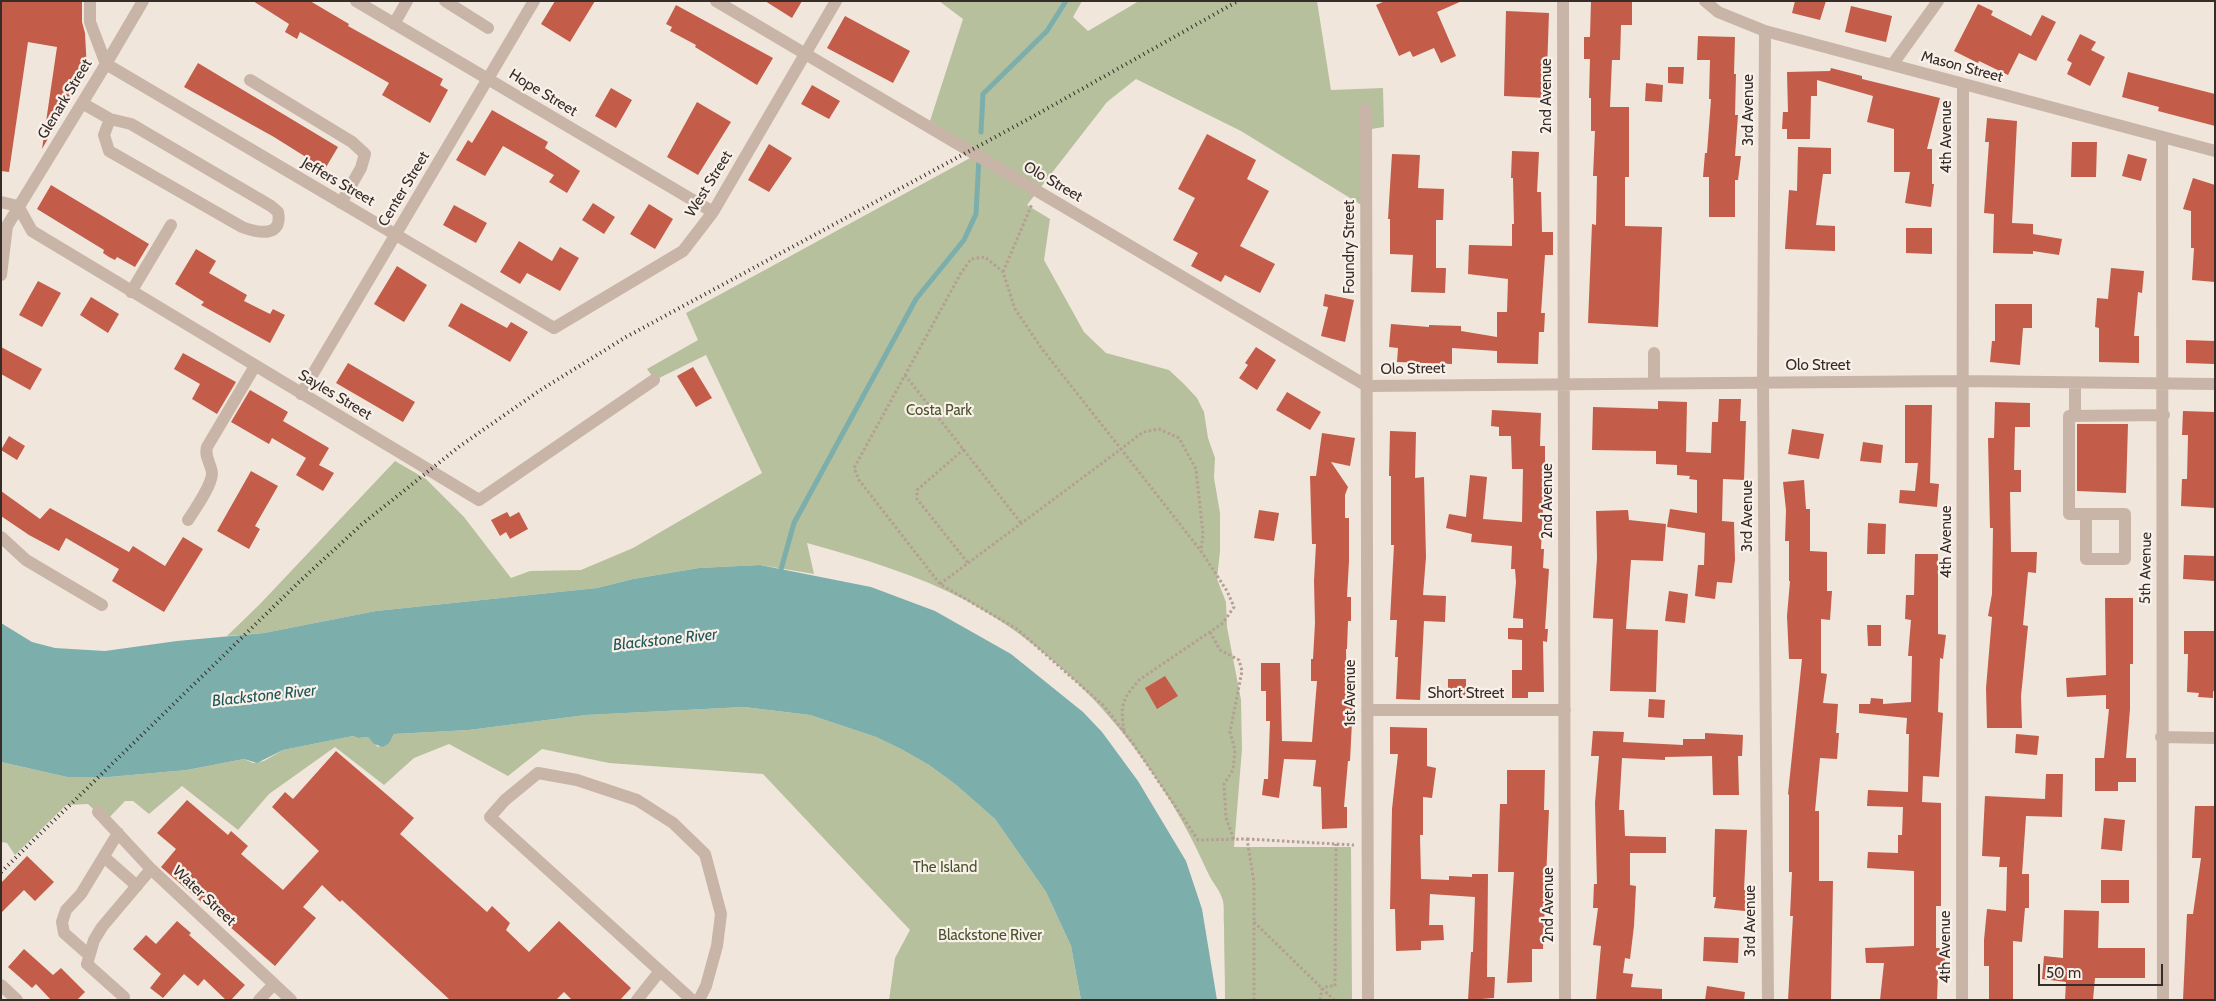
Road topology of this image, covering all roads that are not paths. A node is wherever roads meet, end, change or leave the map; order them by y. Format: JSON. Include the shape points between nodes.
{"nodes":[{"id":1,"x":90,"y":1,"type":"edge"},
{"id":2,"x":143,"y":1,"type":"edge"},
{"id":3,"x":356,"y":1,"type":"edge"},
{"id":4,"x":407,"y":1,"type":"edge"},
{"id":5,"x":445,"y":1,"type":"edge"},
{"id":6,"x":534,"y":1,"type":"edge"},
{"id":7,"x":836,"y":1,"type":"edge"},
{"id":8,"x":1563,"y":1,"type":"edge"},
{"id":9,"x":1705,"y":1,"type":"edge"},
{"id":10,"x":1938,"y":1,"type":"edge"},
{"id":11,"x":724,"y":3,"type":"edge"},
{"id":12,"x":394,"y":24,"type":"junction"},
{"id":13,"x":488,"y":28,"type":"dead end"},
{"id":14,"x":1765,"y":31,"type":"junction"},
{"id":15,"x":805,"y":54,"type":"junction"},
{"id":16,"x":106,"y":64,"type":"junction"},
{"id":17,"x":1892,"y":65,"type":"junction"},
{"id":18,"x":488,"y":79,"type":"junction"},
{"id":19,"x":250,"y":80,"type":"dead end"},
{"id":20,"x":1963,"y":84,"type":"junction"},
{"id":21,"x":82,"y":103,"type":"junction"},
{"id":22,"x":1366,"y":109,"type":"dead end"},
{"id":23,"x":110,"y":119,"type":"junction"},
{"id":24,"x":2162,"y":136,"type":"junction"},
{"id":25,"x":2215,"y":151,"type":"edge"},
{"id":26,"x":1,"y":202,"type":"edge"},
{"id":27,"x":341,"y":203,"type":"junction"},
{"id":28,"x":18,"y":206,"type":"junction"},
{"id":29,"x":713,"y":212,"type":"junction"},
{"id":30,"x":171,"y":225,"type":"dead end"},
{"id":31,"x":396,"y":235,"type":"junction"},
{"id":32,"x":1,"y":275,"type":"edge"},
{"id":33,"x":131,"y":292,"type":"junction"},
{"id":34,"x":554,"y":328,"type":"joint"},
{"id":35,"x":1654,"y":353,"type":"dead end"},
{"id":36,"x":255,"y":366,"type":"junction"},
{"id":37,"x":654,"y":380,"type":"dead end"},
{"id":38,"x":1964,"y":381,"type":"junction"},
{"id":39,"x":1763,"y":382,"type":"junction"},
{"id":40,"x":2075,"y":382,"type":"junction"},
{"id":41,"x":1563,"y":383,"type":"junction"},
{"id":42,"x":1654,"y":383,"type":"junction"},
{"id":43,"x":2164,"y":384,"type":"junction"},
{"id":44,"x":2215,"y":384,"type":"edge"},
{"id":45,"x":1367,"y":386,"type":"junction"},
{"id":46,"x":301,"y":394,"type":"junction"},
{"id":47,"x":2164,"y":415,"type":"junction"},
{"id":48,"x":2075,"y":416,"type":"junction"},
{"id":49,"x":2086,"y":514,"type":"junction"},
{"id":50,"x":188,"y":520,"type":"dead end"},
{"id":51,"x":1,"y":537,"type":"edge"},
{"id":52,"x":102,"y":604,"type":"dead end"},
{"id":53,"x":1367,"y":710,"type":"junction"},
{"id":54,"x":1565,"y":710,"type":"junction"},
{"id":55,"x":2161,"y":737,"type":"junction"},
{"id":56,"x":2215,"y":738,"type":"edge"},
{"id":57,"x":98,"y":812,"type":"dead end"},
{"id":58,"x":118,"y":833,"type":"junction"},
{"id":59,"x":104,"y":857,"type":"junction"},
{"id":60,"x":151,"y":869,"type":"junction"},
{"id":61,"x":137,"y":886,"type":"junction"},
{"id":62,"x":89,"y":956,"type":"junction"},
{"id":63,"x":660,"y":971,"type":"junction"},
{"id":64,"x":274,"y":984,"type":"junction"},
{"id":65,"x":1,"y":985,"type":"edge"},
{"id":66,"x":124,"y":996,"type":"dead end"},
{"id":67,"x":17,"y":1000,"type":"edge"},
{"id":68,"x":259,"y":1000,"type":"edge"},
{"id":69,"x":291,"y":1000,"type":"edge"},
{"id":70,"x":637,"y":1000,"type":"edge"},
{"id":71,"x":692,"y":1000,"type":"edge"},
{"id":72,"x":699,"y":1000,"type":"edge"},
{"id":73,"x":1368,"y":1000,"type":"edge"},
{"id":74,"x":1565,"y":1000,"type":"edge"},
{"id":75,"x":1768,"y":1000,"type":"edge"},
{"id":76,"x":1962,"y":1000,"type":"edge"},
{"id":77,"x":2163,"y":1000,"type":"edge"}],
"edges":[{"from":1,"to":16,"type":"street","name":"Glenark Street","via":[[90,22]]},
{"from":2,"to":16,"type":"street"},
{"from":3,"to":12,"type":"street","name":"Hope Street"},
{"from":4,"to":12,"type":"street"},
{"from":5,"to":13,"type":"street"},
{"from":6,"to":18,"type":"street","name":"Center Street"},
{"from":7,"to":15,"type":"street","name":"West Street"},
{"from":8,"to":41,"type":"street","name":"2nd Avenue"},
{"from":9,"to":14,"type":"street","name":"Mason Street","via":[[1718,12]]},
{"from":10,"to":17,"type":"street"},
{"from":11,"to":15,"type":"street","name":"Olo Street"},
{"from":12,"to":18,"type":"street","name":"Hope Street"},
{"from":14,"to":17,"type":"street","name":"Mason Street"},
{"from":14,"to":39,"type":"street","name":"3rd Avenue"},
{"from":15,"to":29,"type":"street","name":"West Street"},
{"from":15,"to":45,"type":"street","name":"Olo Street"},
{"from":16,"to":21,"type":"street","name":"Glenark Street"},
{"from":16,"to":27,"type":"street","name":"Jeffers Street"},
{"from":17,"to":20,"type":"street","name":"Mason Street"},
{"from":18,"to":29,"type":"street","name":"Hope Street"},
{"from":18,"to":31,"type":"street","name":"Center Street"},
{"from":19,"to":27,"type":"street","via":[[352,142],[365,154],[361,168]]},
{"from":20,"to":24,"type":"street","name":"Mason Street"},
{"from":20,"to":38,"type":"street","name":"4th Avenue"},
{"from":21,"to":23,"type":"street"},
{"from":21,"to":28,"type":"street","name":"Glenark Street"},
{"from":22,"to":45,"type":"street","name":"Foundry Street"},
{"from":23,"to":23,"type":"street","via":[[104,135],[110,151],[242,227],[260,233],[273,230],[278,224],[278,212],[271,206],[131,124]]},
{"from":24,"to":25,"type":"street","name":"Mason Street"},
{"from":24,"to":43,"type":"street","name":"5th Avenue"},
{"from":26,"to":28,"type":"street"},
{"from":27,"to":31,"type":"street","name":"Jeffers Street"},
{"from":28,"to":32,"type":"street","name":"Glenark Street","via":[[7,226]]},
{"from":28,"to":33,"type":"street","name":"Sayles Street","via":[[32,232]]},
{"from":29,"to":34,"type":"street","name":"West Street","via":[[683,251]]},
{"from":30,"to":33,"type":"street"},
{"from":31,"to":34,"type":"street","name":"Jeffers Street"},
{"from":31,"to":46,"type":"street","name":"Center Street"},
{"from":33,"to":36,"type":"street","name":"Sayles Street"},
{"from":35,"to":42,"type":"street"},
{"from":36,"to":46,"type":"street","name":"Sayles Street"},
{"from":36,"to":50,"type":"street","via":[[207,448],[205,453],[212,472],[210,482]]},
{"from":37,"to":46,"type":"street","name":"Sayles Street","via":[[479,500]]},
{"from":38,"to":39,"type":"street","name":"Olo Street"},
{"from":38,"to":40,"type":"street","name":"Olo Street"},
{"from":38,"to":76,"type":"street","name":"4th Avenue"},
{"from":39,"to":42,"type":"street","name":"Olo Street"},
{"from":39,"to":75,"type":"street","name":"3rd Avenue"},
{"from":40,"to":43,"type":"street","name":"Olo Street"},
{"from":40,"to":48,"type":"street"},
{"from":41,"to":42,"type":"street","name":"Olo Street"},
{"from":41,"to":45,"type":"street","name":"Olo Street"},
{"from":41,"to":54,"type":"street","name":"2nd Avenue"},
{"from":43,"to":44,"type":"street","name":"Olo Street"},
{"from":43,"to":47,"type":"street","name":"5th Avenue"},
{"from":45,"to":53,"type":"street","name":"1st Avenue"},
{"from":47,"to":48,"type":"street"},
{"from":47,"to":55,"type":"street","name":"5th Avenue"},
{"from":48,"to":49,"type":"street","via":[[2069,416],[2069,514]]},
{"from":49,"to":49,"type":"street","via":[[2125,514],[2125,559],[2086,559]]},
{"from":51,"to":52,"type":"street","via":[[26,560]]},
{"from":53,"to":54,"type":"street","name":"Short Street"},
{"from":53,"to":73,"type":"street","name":"1st Avenue"},
{"from":54,"to":74,"type":"street","name":"2nd Avenue"},
{"from":55,"to":56,"type":"street"},
{"from":55,"to":77,"type":"street","name":"5th Avenue"},
{"from":57,"to":58,"type":"street","name":"Water Street"},
{"from":58,"to":59,"type":"street"},
{"from":58,"to":60,"type":"street","name":"Water Street"},
{"from":59,"to":61,"type":"street"},
{"from":59,"to":62,"type":"street","via":[[81,894],[66,910],[62,922],[64,933]]},
{"from":60,"to":61,"type":"street"},
{"from":60,"to":64,"type":"street","name":"Water Street"},
{"from":61,"to":62,"type":"street","via":[[102,927]]},
{"from":62,"to":66,"type":"street","via":[[87,964]]},
{"from":63,"to":70,"type":"street"},
{"from":63,"to":71,"type":"street"},
{"from":63,"to":72,"type":"street","via":[[490,817],[538,772],[577,780],[636,800],[673,823],[705,854],[721,914],[717,946]]},
{"from":64,"to":68,"type":"street"},
{"from":64,"to":69,"type":"street","name":"Water Street"},
{"from":65,"to":67,"type":"street"}]}
